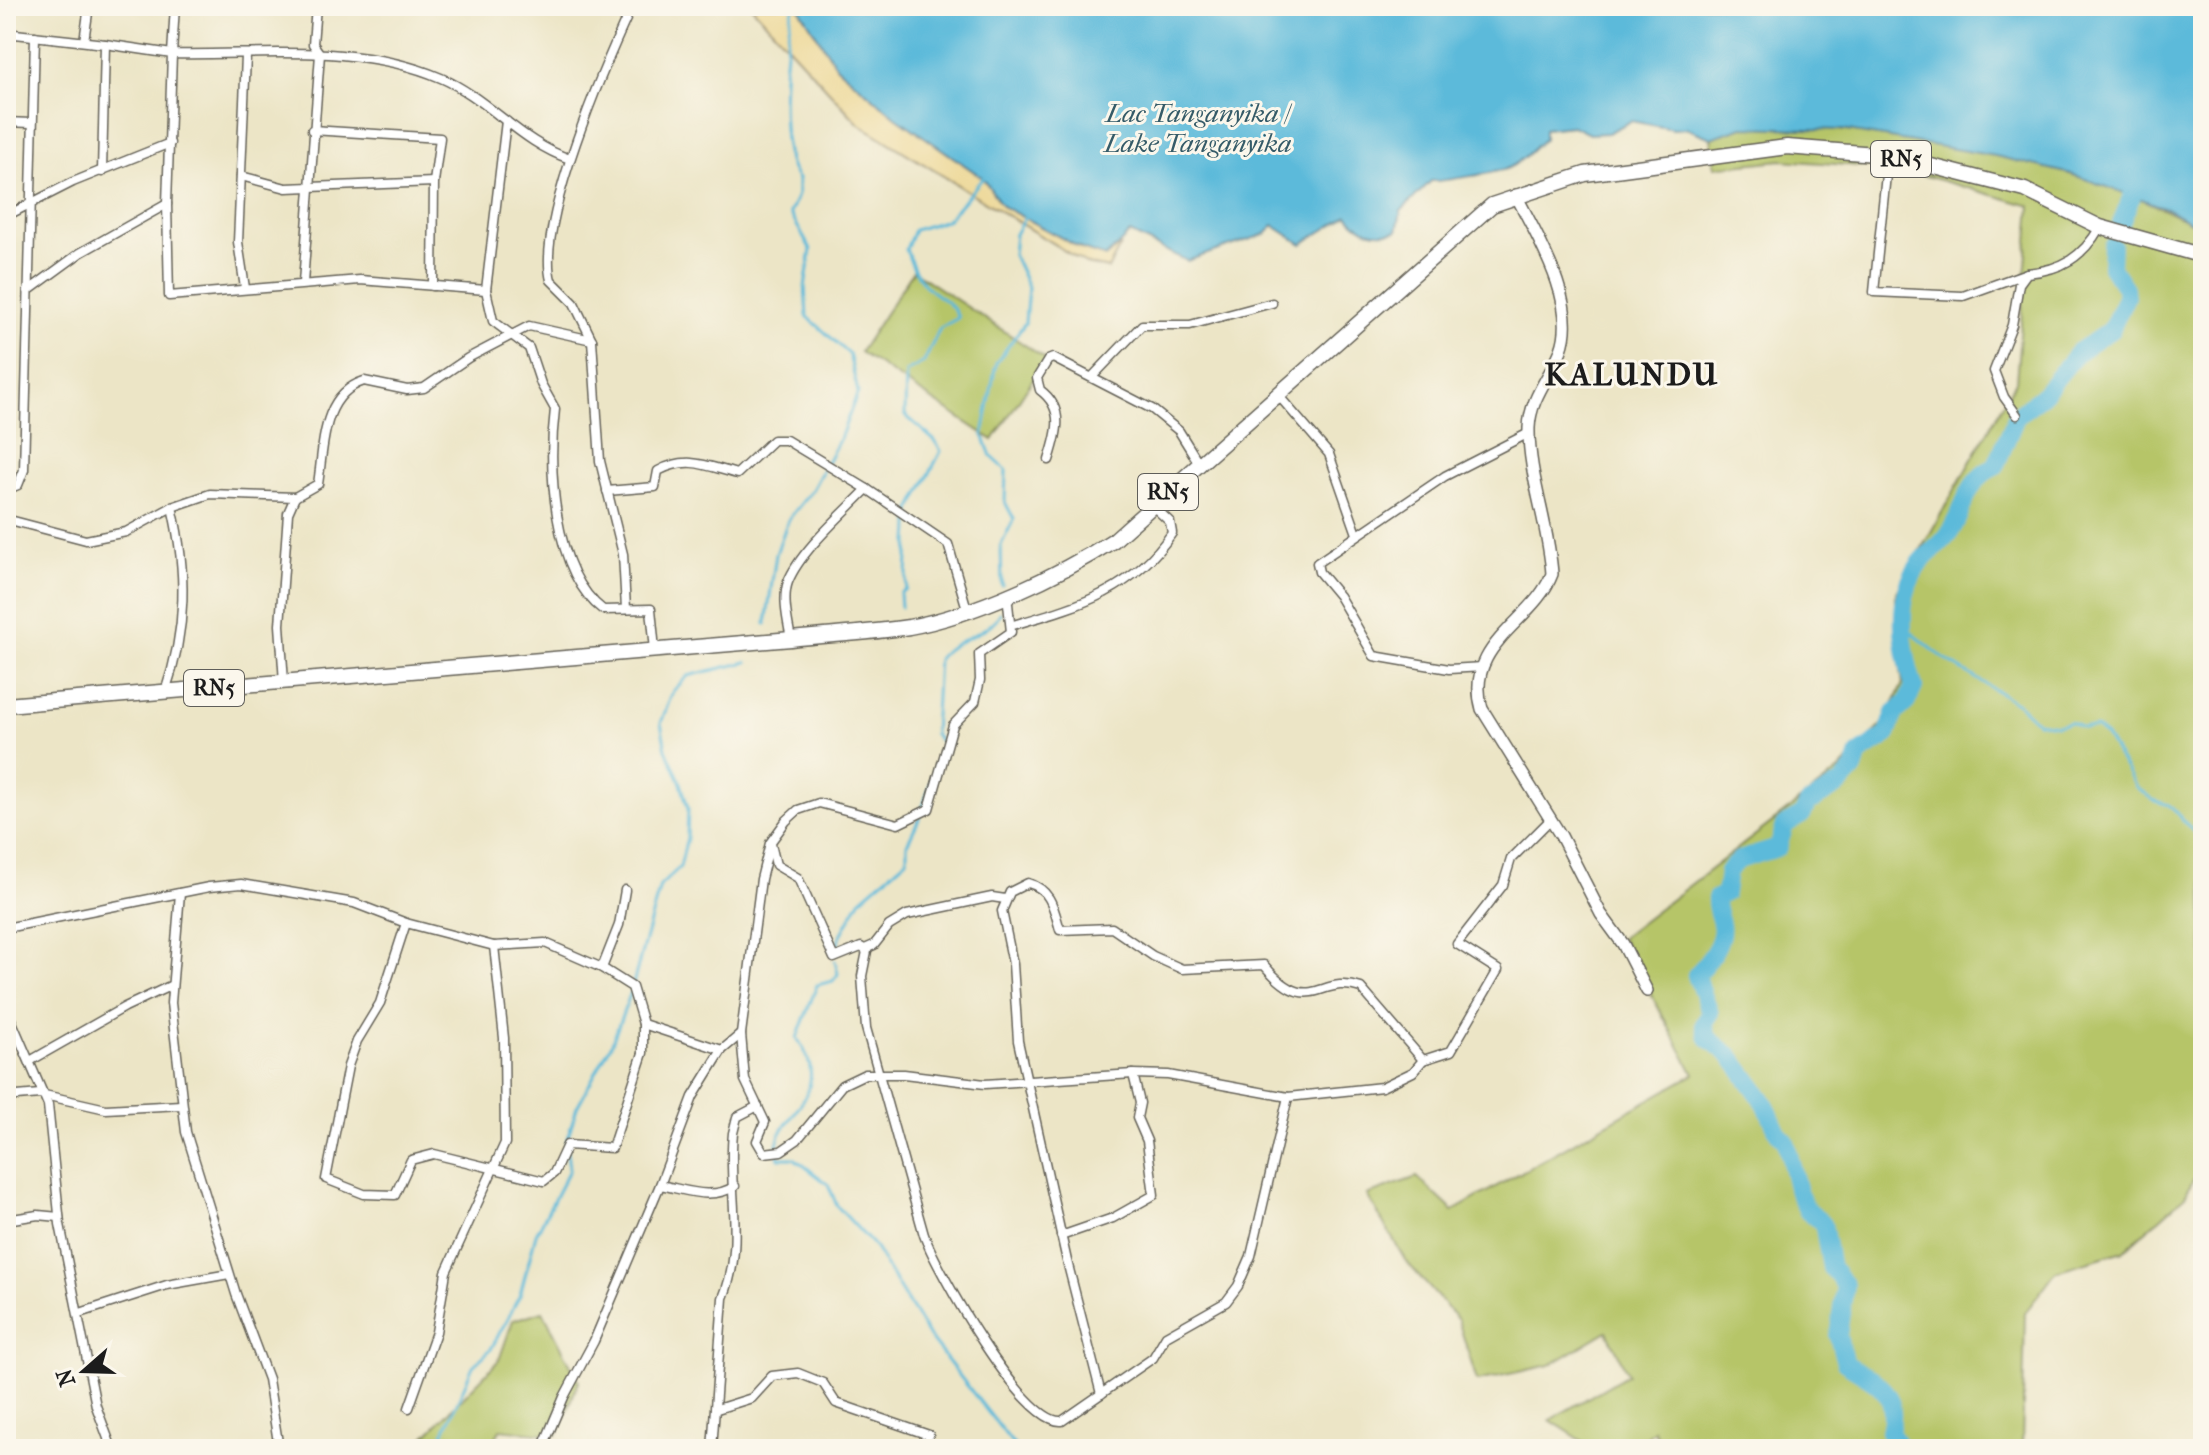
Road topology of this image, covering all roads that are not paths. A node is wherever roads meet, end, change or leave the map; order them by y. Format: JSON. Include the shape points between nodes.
{"nodes":[{"id":1,"x":89,"y":6,"type":"edge"},
{"id":2,"x":175,"y":6,"type":"edge"},
{"id":3,"x":316,"y":6,"type":"edge"},
{"id":4,"x":632,"y":6,"type":"edge"},
{"id":5,"x":6,"y":33,"type":"edge"},
{"id":6,"x":35,"y":36,"type":"junction"},
{"id":7,"x":84,"y":41,"type":"junction"},
{"id":8,"x":105,"y":44,"type":"junction"},
{"id":9,"x":172,"y":54,"type":"junction"},
{"id":10,"x":320,"y":54,"type":"junction"},
{"id":11,"x":246,"y":56,"type":"junction"},
{"id":12,"x":506,"y":121,"type":"junction"},
{"id":13,"x":6,"y":122,"type":"edge"},
{"id":14,"x":31,"y":123,"type":"junction"},
{"id":15,"x":312,"y":130,"type":"junction"},
{"id":16,"x":170,"y":143,"type":"junction"},
{"id":17,"x":1888,"y":155,"type":"junction"},
{"id":18,"x":570,"y":159,"type":"junction"},
{"id":19,"x":102,"y":172,"type":"junction"},
{"id":20,"x":241,"y":176,"type":"junction"},
{"id":21,"x":434,"y":182,"type":"junction"},
{"id":22,"x":309,"y":188,"type":"junction"},
{"id":23,"x":1516,"y":195,"type":"junction"},
{"id":24,"x":32,"y":204,"type":"junction"},
{"id":25,"x":167,"y":204,"type":"junction"},
{"id":26,"x":6,"y":216,"type":"edge"},
{"id":27,"x":2100,"y":227,"type":"junction"},
{"id":28,"x":2203,"y":256,"type":"edge"},
{"id":29,"x":2027,"y":273,"type":"junction"},
{"id":30,"x":303,"y":283,"type":"junction"},
{"id":31,"x":433,"y":286,"type":"junction"},
{"id":32,"x":245,"y":288,"type":"junction"},
{"id":33,"x":486,"y":290,"type":"junction"},
{"id":34,"x":28,"y":291,"type":"junction"},
{"id":35,"x":1272,"y":303,"type":"dead end"},
{"id":36,"x":509,"y":335,"type":"junction"},
{"id":37,"x":592,"y":340,"type":"junction"},
{"id":38,"x":1093,"y":376,"type":"junction"},
{"id":39,"x":1278,"y":395,"type":"junction"},
{"id":40,"x":2017,"y":415,"type":"dead end"},
{"id":41,"x":1529,"y":433,"type":"junction"},
{"id":42,"x":1049,"y":460,"type":"dead end"},
{"id":43,"x":1200,"y":465,"type":"junction"},
{"id":44,"x":867,"y":489,"type":"junction"},
{"id":45,"x":6,"y":490,"type":"edge"},
{"id":46,"x":607,"y":491,"type":"junction"},
{"id":47,"x":295,"y":497,"type":"junction"},
{"id":48,"x":1152,"y":505,"type":"junction"},
{"id":49,"x":172,"y":507,"type":"junction"},
{"id":50,"x":6,"y":519,"type":"edge"},
{"id":51,"x":1357,"y":534,"type":"junction"},
{"id":52,"x":1006,"y":593,"type":"junction"},
{"id":53,"x":626,"y":609,"type":"junction"},
{"id":54,"x":967,"y":609,"type":"junction"},
{"id":55,"x":1013,"y":625,"type":"junction"},
{"id":56,"x":791,"y":639,"type":"junction"},
{"id":57,"x":655,"y":650,"type":"junction"},
{"id":58,"x":1483,"y":667,"type":"junction"},
{"id":59,"x":284,"y":682,"type":"junction"},
{"id":60,"x":165,"y":692,"type":"junction"},
{"id":61,"x":6,"y":705,"type":"edge"},
{"id":62,"x":1550,"y":820,"type":"junction"},
{"id":63,"x":770,"y":843,"type":"junction"},
{"id":64,"x":625,"y":890,"type":"dead end"},
{"id":65,"x":180,"y":893,"type":"junction"},
{"id":66,"x":1005,"y":899,"type":"junction"},
{"id":67,"x":406,"y":923,"type":"junction"},
{"id":68,"x":6,"y":928,"type":"edge"},
{"id":69,"x":494,"y":946,"type":"junction"},
{"id":70,"x":865,"y":949,"type":"junction"},
{"id":71,"x":602,"y":968,"type":"junction"},
{"id":72,"x":172,"y":985,"type":"junction"},
{"id":73,"x":1647,"y":991,"type":"dead end"},
{"id":74,"x":6,"y":1008,"type":"edge"},
{"id":75,"x":643,"y":1024,"type":"junction"},
{"id":76,"x":741,"y":1034,"type":"junction"},
{"id":77,"x":722,"y":1050,"type":"junction"},
{"id":78,"x":1423,"y":1060,"type":"junction"},
{"id":79,"x":30,"y":1061,"type":"junction"},
{"id":80,"x":877,"y":1073,"type":"junction"},
{"id":81,"x":1133,"y":1074,"type":"junction"},
{"id":82,"x":1029,"y":1082,"type":"junction"},
{"id":83,"x":44,"y":1095,"type":"junction"},
{"id":84,"x":6,"y":1097,"type":"edge"},
{"id":85,"x":1288,"y":1097,"type":"junction"},
{"id":86,"x":181,"y":1105,"type":"junction"},
{"id":87,"x":758,"y":1106,"type":"junction"},
{"id":88,"x":495,"y":1167,"type":"junction"},
{"id":89,"x":660,"y":1185,"type":"junction"},
{"id":90,"x":735,"y":1186,"type":"junction"},
{"id":91,"x":59,"y":1217,"type":"junction"},
{"id":92,"x":6,"y":1220,"type":"edge"},
{"id":93,"x":1061,"y":1236,"type":"junction"},
{"id":94,"x":229,"y":1274,"type":"junction"},
{"id":95,"x":80,"y":1313,"type":"junction"},
{"id":96,"x":1101,"y":1394,"type":"junction"},
{"id":97,"x":409,"y":1408,"type":"dead end"},
{"id":98,"x":717,"y":1409,"type":"junction"},
{"id":99,"x":929,"y":1435,"type":"dead end"},
{"id":100,"x":112,"y":1449,"type":"edge"},
{"id":101,"x":279,"y":1449,"type":"edge"},
{"id":102,"x":542,"y":1449,"type":"edge"},
{"id":103,"x":712,"y":1449,"type":"edge"}],
"edges":[{"from":1,"to":7,"type":"street"},
{"from":2,"to":9,"type":"street"},
{"from":3,"to":10,"type":"street","via":[[313,44]]},
{"from":4,"to":18,"type":"street","via":[[598,78]]},
{"from":5,"to":6,"type":"street"},
{"from":6,"to":7,"type":"street"},
{"from":6,"to":14,"type":"street"},
{"from":7,"to":8,"type":"street"},
{"from":8,"to":9,"type":"street"},
{"from":8,"to":19,"type":"street"},
{"from":9,"to":11,"type":"street"},
{"from":9,"to":16,"type":"street"},
{"from":10,"to":11,"type":"street"},
{"from":10,"to":12,"type":"street","via":[[381,60],[440,77]]},
{"from":10,"to":15,"type":"street"},
{"from":11,"to":20,"type":"street"},
{"from":12,"to":18,"type":"street"},
{"from":12,"to":33,"type":"street"},
{"from":13,"to":14,"type":"street"},
{"from":14,"to":24,"type":"street"},
{"from":15,"to":21,"type":"street","via":[[440,138]]},
{"from":15,"to":22,"type":"street"},
{"from":16,"to":19,"type":"street"},
{"from":16,"to":25,"type":"street"},
{"from":17,"to":23,"type":"highway","number":"RN5","via":[[1787,147],[1585,174]]},
{"from":17,"to":27,"type":"highway","number":"RN5","via":[[2025,190]]},
{"from":17,"to":29,"type":"street","via":[[1874,292],[1963,296]]},
{"from":18,"to":37,"type":"street","via":[[549,248],[549,271],[555,286],[574,303]]},
{"from":19,"to":24,"type":"street"},
{"from":20,"to":22,"type":"street","via":[[265,185]]},
{"from":20,"to":32,"type":"street","via":[[238,242]]},
{"from":21,"to":22,"type":"street"},
{"from":21,"to":31,"type":"street"},
{"from":22,"to":30,"type":"street"},
{"from":23,"to":39,"type":"highway","number":"RN5","via":[[1492,205]]},
{"from":23,"to":41,"type":"street","via":[[1550,259],[1563,315],[1562,348],[1530,410]]},
{"from":24,"to":26,"type":"street"},
{"from":24,"to":34,"type":"street"},
{"from":25,"to":32,"type":"street","via":[[169,296]]},
{"from":25,"to":34,"type":"street","via":[[80,253]]},
{"from":27,"to":28,"type":"highway","number":"RN5"},
{"from":27,"to":29,"type":"street","via":[[2088,248],[2073,260]]},
{"from":29,"to":40,"type":"street","via":[[2019,284],[2012,325],[1994,371]]},
{"from":30,"to":31,"type":"street","via":[[360,280]]},
{"from":30,"to":32,"type":"street"},
{"from":31,"to":33,"type":"street"},
{"from":33,"to":36,"type":"street","via":[[493,321]]},
{"from":34,"to":45,"type":"street","via":[[24,470],[18,485]]},
{"from":35,"to":38,"type":"street","via":[[1190,325],[1142,325]]},
{"from":36,"to":37,"type":"street","via":[[529,326]]},
{"from":36,"to":47,"type":"street","via":[[424,388],[364,381],[342,393],[331,409],[318,484]]},
{"from":36,"to":53,"type":"street","via":[[529,348],[555,409],[552,485],[574,568],[599,608]]},
{"from":37,"to":46,"type":"street","via":[[599,452]]},
{"from":38,"to":42,"type":"street","via":[[1051,358],[1037,378],[1060,423]]},
{"from":38,"to":43,"type":"street","via":[[1172,424]]},
{"from":39,"to":43,"type":"highway","number":"RN5"},
{"from":39,"to":51,"type":"street","via":[[1329,454]]},
{"from":41,"to":51,"type":"street","via":[[1445,476]]},
{"from":41,"to":58,"type":"street","via":[[1552,574],[1546,589],[1506,628]]},
{"from":43,"to":48,"type":"highway","number":"RN5"},
{"from":44,"to":46,"type":"street","via":[[786,440],[773,440],[737,474],[702,462],[682,462],[658,471],[655,487]]},
{"from":44,"to":54,"type":"street","via":[[948,544]]},
{"from":44,"to":56,"type":"street","via":[[813,546],[788,582]]},
{"from":46,"to":53,"type":"street","via":[[623,554]]},
{"from":47,"to":49,"type":"street","via":[[221,493]]},
{"from":47,"to":59,"type":"street","via":[[288,513],[280,625]]},
{"from":48,"to":52,"type":"highway","number":"RN5","via":[[1114,540],[1082,560]]},
{"from":48,"to":55,"type":"street","via":[[1170,522],[1172,533],[1134,577],[1081,603]]},
{"from":49,"to":50,"type":"street","via":[[126,532],[86,540]]},
{"from":49,"to":60,"type":"street","via":[[185,584],[183,621]]},
{"from":51,"to":58,"type":"street","via":[[1317,563],[1374,656],[1449,669]]},
{"from":52,"to":54,"type":"highway","number":"RN5"},
{"from":52,"to":55,"type":"street"},
{"from":53,"to":57,"type":"street","via":[[651,609]]},
{"from":54,"to":56,"type":"highway","number":"RN5","via":[[911,626]]},
{"from":55,"to":63,"type":"street","via":[[1009,636],[979,654],[975,702],[953,725],[929,809],[898,824],[819,803],[798,810]]},
{"from":56,"to":57,"type":"highway","number":"RN5"},
{"from":57,"to":59,"type":"highway","number":"RN5"},
{"from":58,"to":62,"type":"street","via":[[1477,682],[1482,709]]},
{"from":59,"to":60,"type":"highway","number":"RN5"},
{"from":60,"to":61,"type":"highway","number":"RN5"},
{"from":62,"to":73,"type":"street"},
{"from":62,"to":78,"type":"street","via":[[1511,859],[1498,893],[1457,944],[1498,970],[1451,1051]]},
{"from":63,"to":70,"type":"street","via":[[776,865],[798,878],[834,958]]},
{"from":63,"to":76,"type":"street"},
{"from":64,"to":71,"type":"street","via":[[619,925]]},
{"from":65,"to":67,"type":"street","via":[[241,884],[354,903]]},
{"from":65,"to":68,"type":"street"},
{"from":65,"to":72,"type":"street"},
{"from":66,"to":70,"type":"street","via":[[992,897],[907,915]]},
{"from":66,"to":78,"type":"street","via":[[1019,886],[1037,885],[1048,895],[1060,930],[1112,928],[1182,969],[1264,965],[1301,993],[1347,983],[1361,988]]},
{"from":66,"to":82,"type":"street","via":[[1002,911],[1014,975],[1018,1041]]},
{"from":67,"to":69,"type":"street"},
{"from":67,"to":88,"type":"street","via":[[380,1003],[348,1066],[326,1179],[364,1194],[395,1195],[405,1167],[423,1155]]},
{"from":69,"to":71,"type":"street","via":[[545,943]]},
{"from":69,"to":88,"type":"street","via":[[507,1101],[505,1143]]},
{"from":70,"to":80,"type":"street","via":[[862,989]]},
{"from":71,"to":75,"type":"street","via":[[632,987]]},
{"from":72,"to":79,"type":"street"},
{"from":72,"to":86,"type":"street"},
{"from":74,"to":79,"type":"street"},
{"from":75,"to":77,"type":"street"},
{"from":75,"to":88,"type":"street","via":[[643,1053],[612,1148],[567,1145],[554,1173],[544,1181]]},
{"from":76,"to":77,"type":"street"},
{"from":76,"to":87,"type":"street","via":[[745,1080]]},
{"from":77,"to":89,"type":"street","via":[[693,1097]]},
{"from":78,"to":85,"type":"street","via":[[1413,1072],[1382,1087]]},
{"from":79,"to":83,"type":"street"},
{"from":80,"to":82,"type":"street","via":[[973,1084]]},
{"from":80,"to":87,"type":"street","via":[[842,1085],[809,1129],[781,1151],[759,1149],[765,1122]]},
{"from":80,"to":96,"type":"street","via":[[924,1235],[964,1315],[1009,1378],[1046,1418],[1062,1421]]},
{"from":81,"to":82,"type":"street"},
{"from":81,"to":85,"type":"street","via":[[1199,1079]]},
{"from":81,"to":93,"type":"street","via":[[1154,1195],[1113,1218]]},
{"from":82,"to":93,"type":"street"},
{"from":83,"to":84,"type":"street"},
{"from":83,"to":86,"type":"street","via":[[106,1109]]},
{"from":83,"to":91,"type":"street","via":[[52,1120]]},
{"from":85,"to":96,"type":"street","via":[[1251,1256],[1238,1286],[1226,1302],[1166,1336],[1153,1358]]},
{"from":86,"to":94,"type":"street"},
{"from":87,"to":90,"type":"street","via":[[737,1117],[732,1146]]},
{"from":88,"to":97,"type":"street","via":[[446,1272],[436,1332]]},
{"from":89,"to":90,"type":"street","via":[[710,1195]]},
{"from":89,"to":102,"type":"street"},
{"from":90,"to":98,"type":"street","via":[[736,1246],[733,1275],[723,1298]]},
{"from":91,"to":92,"type":"street"},
{"from":91,"to":95,"type":"street"},
{"from":93,"to":96,"type":"street"},
{"from":94,"to":95,"type":"street","via":[[167,1285]]},
{"from":94,"to":101,"type":"street","via":[[274,1400]]},
{"from":95,"to":100,"type":"street","via":[[96,1406]]},
{"from":98,"to":99,"type":"street","via":[[752,1398],[772,1376],[798,1373],[823,1383],[836,1403]]},
{"from":98,"to":103,"type":"street"}]}
